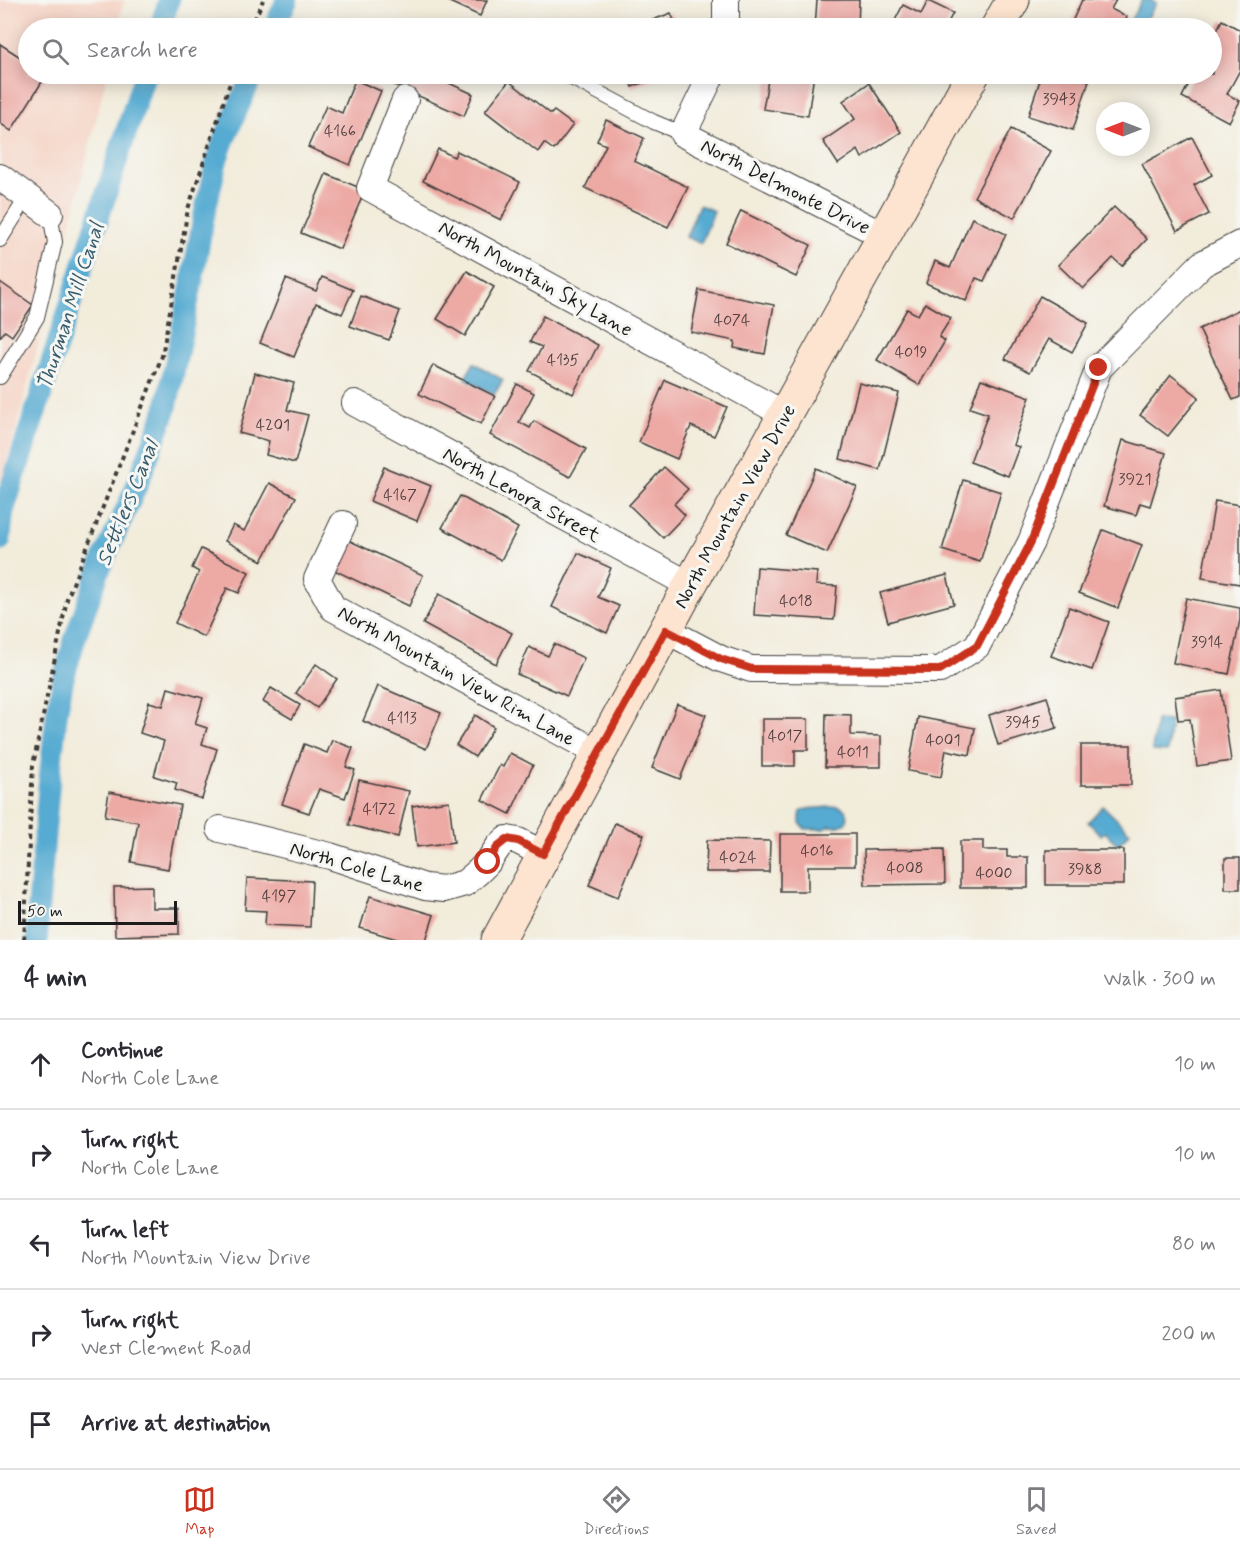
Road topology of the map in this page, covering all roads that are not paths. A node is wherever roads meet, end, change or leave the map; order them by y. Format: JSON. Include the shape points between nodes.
{"nodes":[{"id":1,"x":726,"y":0,"type":"edge"},
{"id":2,"x":1013,"y":0,"type":"edge"},
{"id":3,"x":726,"y":18,"type":"edge"},
{"id":4,"x":1003,"y":18,"type":"edge"},
{"id":5,"x":583,"y":84,"type":"edge"},
{"id":6,"x":707,"y":84,"type":"edge"},
{"id":7,"x":968,"y":84,"type":"edge"},
{"id":8,"x":405,"y":100,"type":"dead end"},
{"id":9,"x":683,"y":134,"type":"junction"},
{"id":10,"x":0,"y":177,"type":"edge"},
{"id":11,"x":27,"y":197,"type":"junction"},
{"id":12,"x":50,"y":214,"type":"joint"},
{"id":13,"x":885,"y":236,"type":"junction"},
{"id":14,"x":0,"y":240,"type":"edge"},
{"id":15,"x":1240,"y":244,"type":"edge"},
{"id":16,"x":0,"y":377,"type":"edge"},
{"id":17,"x":355,"y":403,"type":"dead end"},
{"id":18,"x":784,"y":414,"type":"junction"},
{"id":19,"x":343,"y":524,"type":"dead end"},
{"id":20,"x":690,"y":585,"type":"junction"},
{"id":21,"x":666,"y":630,"type":"junction"},
{"id":22,"x":599,"y":753,"type":"junction"},
{"id":23,"x":220,"y":828,"type":"dead end"},
{"id":24,"x":543,"y":854,"type":"junction"},
{"id":25,"x":498,"y":940,"type":"edge"}],
"edges":[{"from":1,"to":3,"type":"street"},
{"from":2,"to":4,"type":"street"},
{"from":5,"to":9,"type":"lane"},
{"from":6,"to":9,"type":"street","name":"North Delmonte Drive"},
{"from":7,"to":13,"type":"street","name":"North Mountain View Drive"},
{"from":8,"to":18,"type":"street","name":"North Mountain Sky Lane","via":[[370,188]]},
{"from":9,"to":13,"type":"street","name":"North Delmonte Drive"},
{"from":10,"to":11,"type":"street"},
{"from":11,"to":12,"type":"street"},
{"from":11,"to":14,"type":"lane"},
{"from":12,"to":16,"type":"lane","via":[[55,242],[37,317]]},
{"from":13,"to":18,"type":"street","name":"North Mountain View Drive"},
{"from":15,"to":21,"type":"street","via":[[1202,264],[1099,368],[1031,542],[977,646],[940,670],[752,669],[721,659]]},
{"from":17,"to":20,"type":"street","name":"North Lenora Street"},
{"from":18,"to":20,"type":"street","name":"North Mountain View Drive"},
{"from":19,"to":22,"type":"street","name":"North Mountain View Rim Lane","via":[[317,579],[333,608]]},
{"from":20,"to":21,"type":"street","name":"North Mountain View Drive"},
{"from":21,"to":22,"type":"street","name":"North Mountain View Drive"},
{"from":22,"to":24,"type":"street","name":"North Mountain View Drive"},
{"from":23,"to":24,"type":"street","name":"North Cole Lane","via":[[444,889],[465,883],[507,839]]},
{"from":24,"to":25,"type":"street","name":"North Mountain View Drive"}]}
